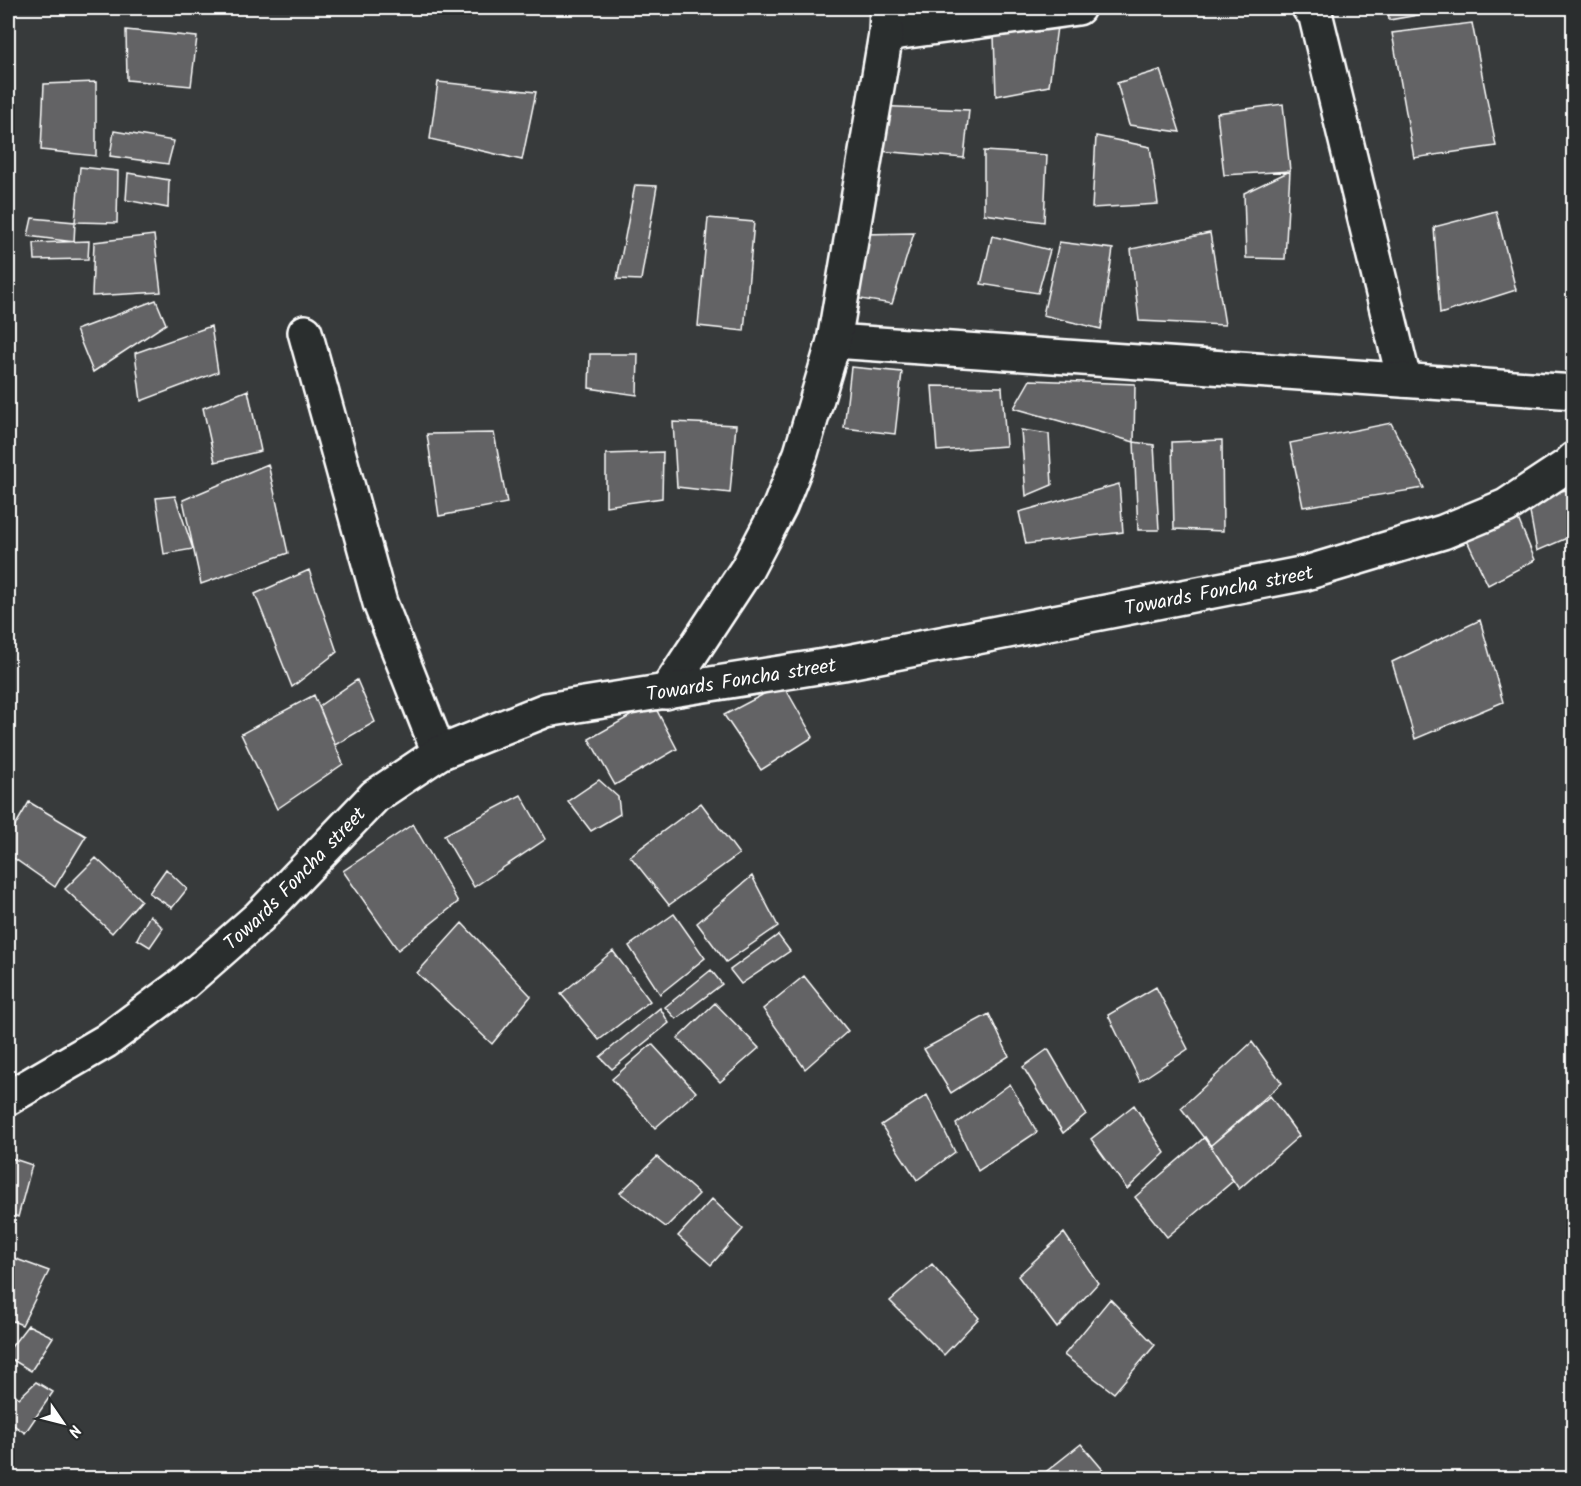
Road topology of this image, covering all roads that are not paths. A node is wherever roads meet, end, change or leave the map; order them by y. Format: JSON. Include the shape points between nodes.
{"nodes":[{"id":1,"x":1078,"y":8,"type":"edge"},
{"id":2,"x":1310,"y":8,"type":"edge"},
{"id":3,"x":887,"y":21,"type":"edge"},
{"id":4,"x":305,"y":332,"type":"dead end"},
{"id":5,"x":834,"y":341,"type":"junction"},
{"id":6,"x":1404,"y":380,"type":"junction"},
{"id":7,"x":1574,"y":392,"type":"edge"},
{"id":8,"x":1574,"y":459,"type":"edge"},
{"id":9,"x":666,"y":692,"type":"junction"},
{"id":10,"x":440,"y":753,"type":"junction"},
{"id":11,"x":8,"y":1098,"type":"edge"}],
"edges":[{"from":1,"to":3,"type":"street"},
{"from":2,"to":6,"type":"street","via":[[1315,13]]},
{"from":3,"to":5,"type":"street"},
{"from":4,"to":10,"type":"street","via":[[380,603]]},
{"from":5,"to":6,"type":"street"},
{"from":5,"to":9,"type":"street","via":[[801,453],[780,506],[747,569]]},
{"from":6,"to":7,"type":"street"},
{"from":8,"to":9,"type":"street","name":"Towards Foncha street","via":[[1506,506],[1443,532],[1306,573],[843,663]]},
{"from":9,"to":10,"type":"street","name":"Towards Foncha street","via":[[546,710]]},
{"from":10,"to":11,"type":"street","name":"Towards Foncha street","via":[[375,796],[259,917],[184,982],[106,1041]]}]}
